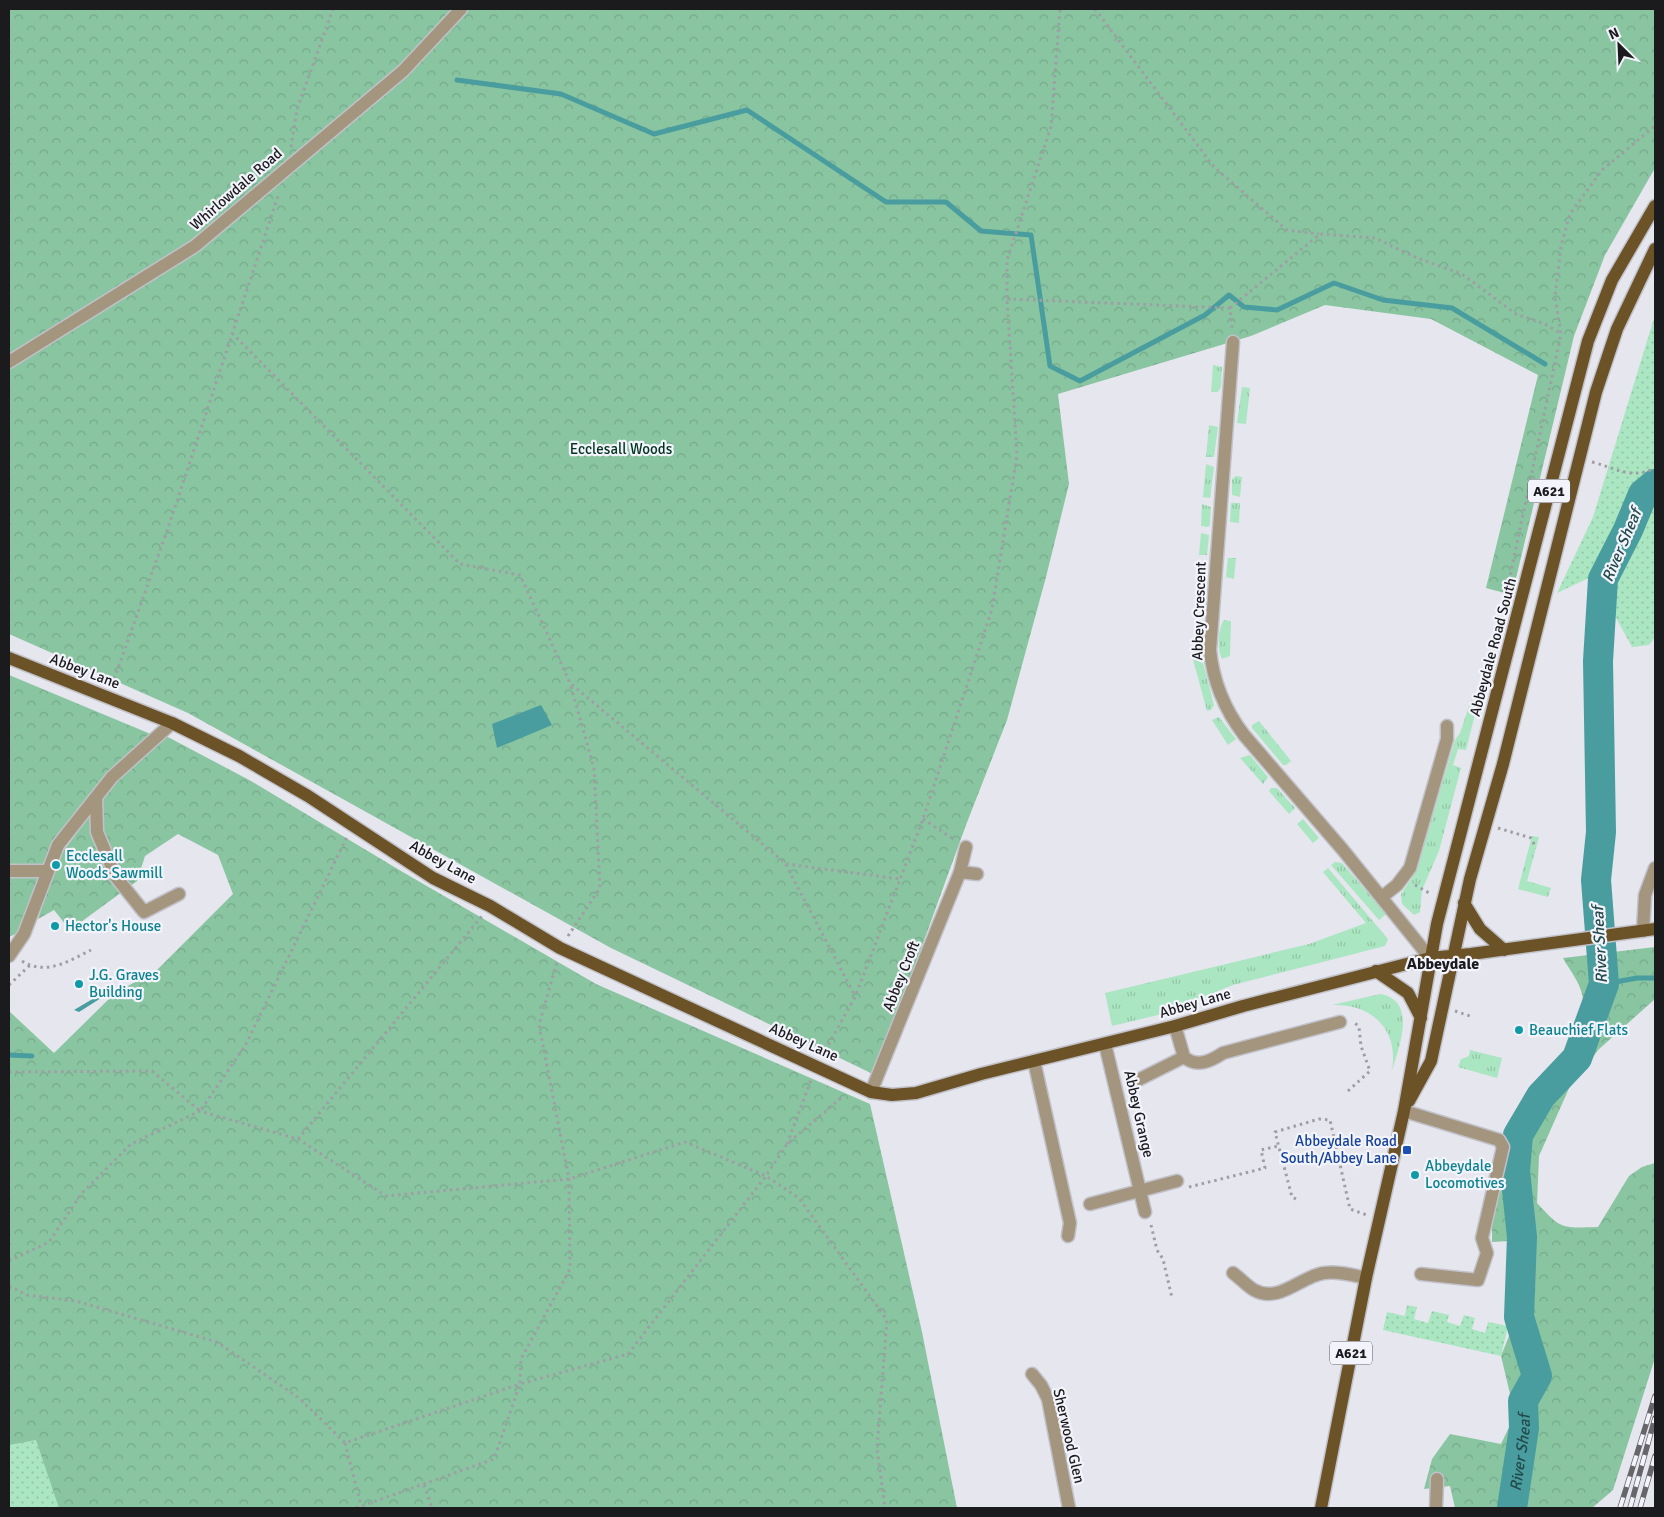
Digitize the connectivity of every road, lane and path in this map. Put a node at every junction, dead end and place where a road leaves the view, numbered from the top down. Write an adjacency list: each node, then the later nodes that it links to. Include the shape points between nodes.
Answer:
1 (333, 9): 6 (path, via 297,110)
2 (461, 9): 6 (street, Whirlowdale Road, via 403,71)
3 (1060, 9): 11 (path, via 1051,127 1007,260)
4 (1095, 9): 9 (path, via 1214,167 1287,230)
5 (1655, 126): 14 (path, via 1602,170 1570,214 1561,246 1555,297)
6 (288, 165): 16 (street, Whirlowdale Road, via 195,246)
7 (279, 193): 13 (path)
8 (1655, 206): 48 (main road, Abbeydale Road South / A621, via 1612,280 1588,341)
9 (1320, 234): 12 (path); 14 (path, via 1375,238 1462,274 1516,314 1545,324)
10 (1655, 249): 17 (main road, Abbeydale Road South / A621, via 1617,330)
11 (1007, 300): 12 (path); 26 (path, via 1017,455 1002,552 992,609)
12 (1230, 308): 15 (path)
13 (232, 333): 21 (path, via 460,564 520,574); 22 (path)
14 (1561, 334): 19 (path)
15 (1232, 342): 39 (street, Abbey Crescent, via 1210,650 1214,672 1224,704 1238,727)
16 (9, 362)
17 (1578, 459): 18 (path, via 1642,475); 27 (main road, Abbeydale Road South / A621)
18 (1655, 468)
19 (1508, 583)
20 (9, 658): 22 (main road, Abbey Lane)
21 (570, 683): 31 (path); 43 (path, via 594,768 600,888)
22 (108, 696): 23 (main road, Abbey Lane)
23 (172, 723): 25 (street, via 112,777); 28 (main road, Abbey Lane, via 239,756)
24 (1447, 726): 39 (street, Abbeydale Road South, via 1447,739 1410,868)
25 (96, 798): 34 (street, via 58,846); 38 (street, via 97,832 116,877 144,912)
26 (923, 819): 29 (path); 37 (path)
27 (1485, 824): 30 (path, via 1531,838); 40 (main road, Abbeydale Road South / A621)
28 (353, 826): 41 (main road, Abbey Lane, via 433,878); 65 (path, via 246,1046)
29 (966, 847): 35 (street, Abbey Croft)
30 (1536, 848)
31 (785, 864): 37 (path); 52 (path)
32 (1655, 868): 42 (street, via 1645,895)
33 (9, 871): 34 (street)
34 (48, 871): 46 (street, via 24,934)
35 (960, 872): 36 (street); 64 (street, Abbey Croft)
36 (977, 874)
37 (900, 879): 52 (path)
38 (179, 894)
39 (1382, 897): 48 (street, Abbey Crescent)
40 (1464, 903): 45 (main road, via 1480,929); 47 (main road, Abbeydale Road South / A621)
41 (490, 906): 43 (main road, Abbey Lane); 67 (path)
42 (1649, 930): 45 (main road, Abbey Lane)
43 (560, 948): 59 (main road, Abbey Lane); 71 (path, via 539,1025)
44 (91, 950): 49 (path, via 56,967)
45 (1504, 950): 47 (main road, Abbey Lane)
46 (10, 955): 49 (path)
47 (1453, 956): 48 (main road, Abbey Lane); 66 (main road, Abbeydale Road South / A621, via 1431,1061)
48 (1430, 958): 50 (main road, Abbey Lane); 53 (main road, Abbeydale Road South / A621)
49 (30, 965): 51 (path)
50 (1376, 971): 53 (main road, via 1411,996); 55 (main road, Abbey Lane)
51 (9, 985)
52 (856, 997): 59 (path)
53 (1421, 1021): 66 (main road, Abbeydale Road South / A621)
54 (1340, 1022): 57 (street, via 1223,1053 1206,1062 1193,1062); 63 (path, via 1358,1025 1361,1046 1370,1067 1367,1075)
55 (1175, 1026): 56 (main road, Abbey Lane); 57 (street)
56 (1105, 1044): 58 (main road, Abbey Lane); 73 (street, Abbey Grange)
57 (1184, 1057): 62 (street)
58 (1034, 1061): 64 (main road, Abbey Lane, via 916,1093 892,1095); 78 (street, via 1070,1223)
59 (817, 1066): 61 (main road, Abbey Lane); 68 (path)
60 (9, 1072): 65 (path, via 152,1071)
61 (847, 1080): 64 (main road, Abbey Lane); 68 (path, via 839,1100)
62 (1140, 1080)
63 (1348, 1091)
64 (871, 1092)
65 (200, 1111): 67 (path); 79 (path, via 131,1144 82,1193 49,1242)
66 (1404, 1111): 77 (main road, Abbeydale Road South / A621); 81 (street, via 1499,1140 1503,1147 1482,1238 1487,1253 1478,1280)
67 (298, 1139): 71 (path, via 386,1196)
68 (787, 1144): 70 (path)
69 (1278, 1146): 72 (path, via 1261,1150 1265,1168 1180,1190); 74 (path, via 1292,1196); 77 (path, via 1275,1132 1330,1120 1350,1209)
70 (766, 1176): 71 (path, via 685,1142); 86 (path, via 628,1354); 93 (path, via 799,1198 888,1320 877,1448)
71 (569, 1179): 86 (path, via 570,1269 521,1359)
72 (1177, 1181): 73 (street)
73 (1140, 1192): 75 (street); 76 (street, Abbey Grange)
74 (1296, 1199)
75 (1090, 1204)
76 (1145, 1212): 84 (path, via 1150,1219 1157,1250 1164,1258)
77 (1380, 1218): 82 (main road, Abbeydale Road South / A621)
78 (1068, 1236)
79 (9, 1262)
80 (1233, 1273): 82 (street, via 1255,1291 1272,1294 1288,1289 1306,1277 1323,1273)
81 (1421, 1274)
82 (1366, 1278): 95 (main road, Abbeydale Road South / A621)
83 (9, 1286): 87 (path, via 27,1295 76,1301 217,1342 299,1398)
84 (1172, 1298)
85 (1032, 1374): 94 (street, Sherwood Glen, via 1048,1399)
86 (520, 1384): 87 (path); 89 (path, via 494,1458)
87 (345, 1443): 90 (path)
88 (1437, 1479): 96 (street)
89 (424, 1485): 90 (path); 92 (path)
90 (361, 1505): 91 (path)
91 (356, 1508)
92 (432, 1508)
93 (885, 1508)
94 (1069, 1508)
95 (1321, 1508)
96 (1436, 1508)

